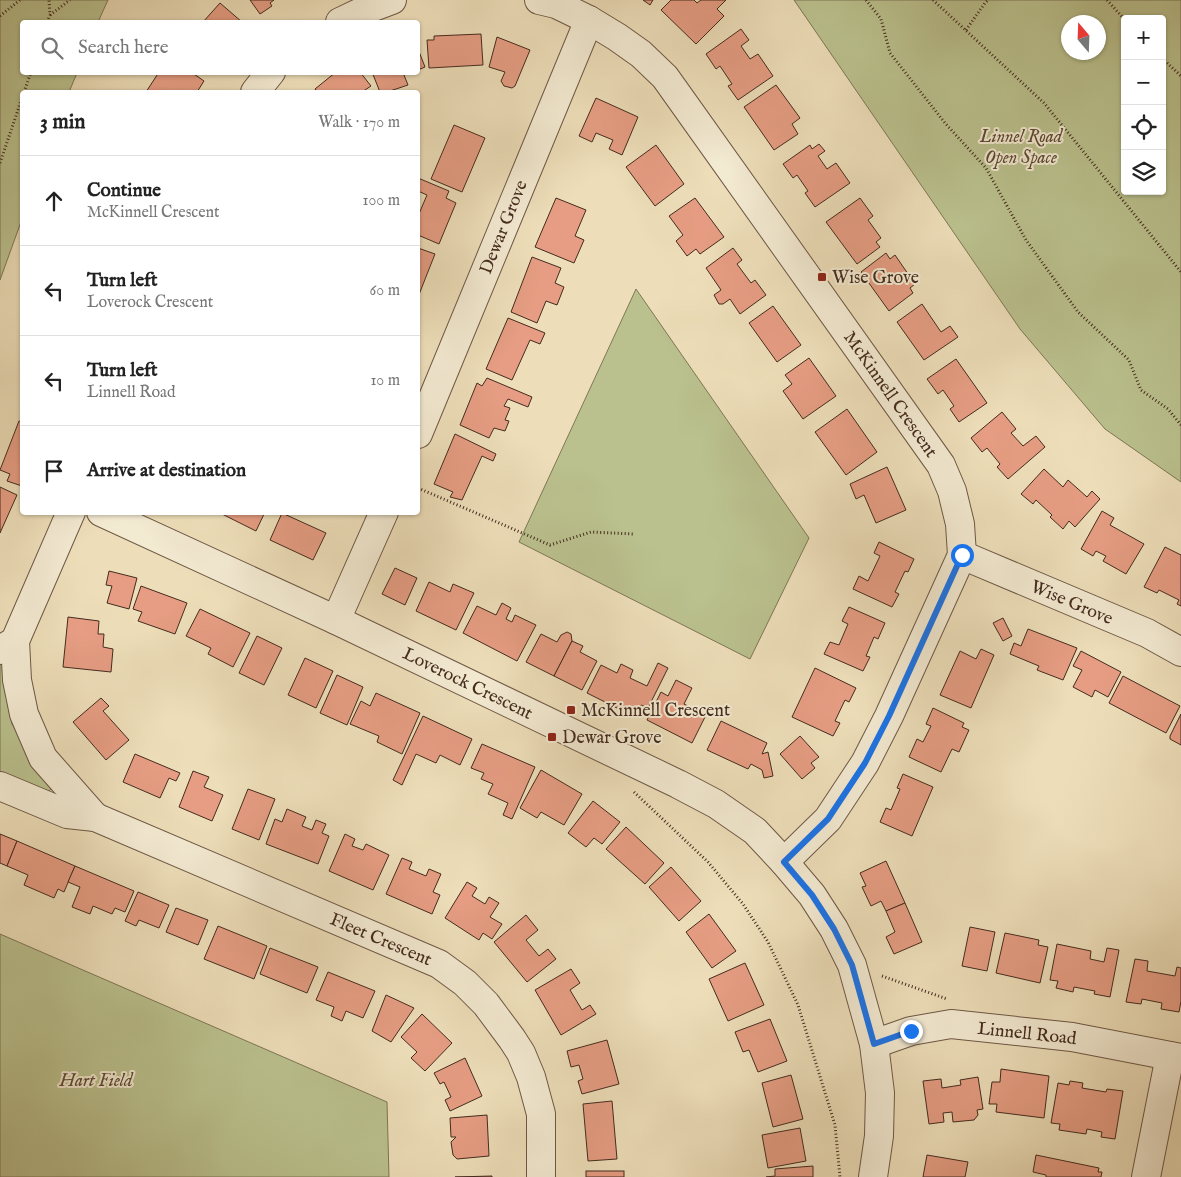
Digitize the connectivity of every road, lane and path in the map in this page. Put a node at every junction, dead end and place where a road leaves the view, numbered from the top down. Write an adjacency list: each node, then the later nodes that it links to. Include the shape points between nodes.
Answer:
1 (20, 0): 11 (path)
2 (49, 0): 10 (path)
3 (70, 0): 10 (path)
4 (392, 0): 14 (street)
5 (539, 0): 15 (street, McKinnell Crescent, via 556,4)
6 (866, 0): 26 (path, via 881,19 890,53 945,123 986,168 1026,240 1078,312 1129,360 1141,390 1168,410)
7 (933, 0): 16 (path)
8 (988, 0): 16 (path)
9 (1107, 0): 12 (path)
10 (50, 15): 13 (path)
11 (0, 16)
12 (1121, 16)
13 (48, 20)
14 (344, 20)
15 (589, 20): 27 (street, Dewar Grove); 33 (street, McKinnell Crescent, via 641,54 665,77 941,464 952,490 960,524)
16 (966, 30): 25 (path, via 1044,103)
17 (1164, 60): 20 (path)
18 (30, 75): 21 (path)
19 (269, 75): 22 (street)
20 (1181, 76)
21 (25, 90)
22 (257, 90)
23 (20, 104): 24 (path)
24 (0, 163)
25 (1181, 272)
26 (1181, 425)
27 (420, 429)
28 (420, 489): 32 (path, via 550,545 591,532)
29 (70, 515): 35 (street)
30 (108, 515): 34 (street, Loverock Crescent)
31 (383, 515): 34 (street)
32 (634, 534)
33 (962, 555): 36 (street, Wise Grove, via 1147,633); 40 (street, McKinnell Crescent, via 865,763 828,819)
34 (336, 620): 40 (street, Loverock Crescent, via 716,804 755,831)
35 (8, 646): 39 (street, Fleet Crescent, via 24,714 43,758)
36 (1181, 652)
37 (0, 786): 39 (street, Fleet Crescent, via 67,814)
38 (633, 791): 44 (path, via 708,862 743,904 768,942 798,1004 835,1125)
39 (94, 817): 43 (street, Fleet Crescent, via 439,964 465,983 486,1004 521,1053 541,1114)
40 (784, 862): 41 (street, Loverock Crescent, via 812,895 852,965)
41 (874, 1044): 42 (street, Linnell Road, via 911,1031 951,1024 1072,1037); 45 (street, Loverock Crescent, via 880,1093 879,1136)
42 (1176, 1057): 46 (street)
43 (542, 1177)
44 (840, 1177)
45 (873, 1177)
46 (1146, 1177)

